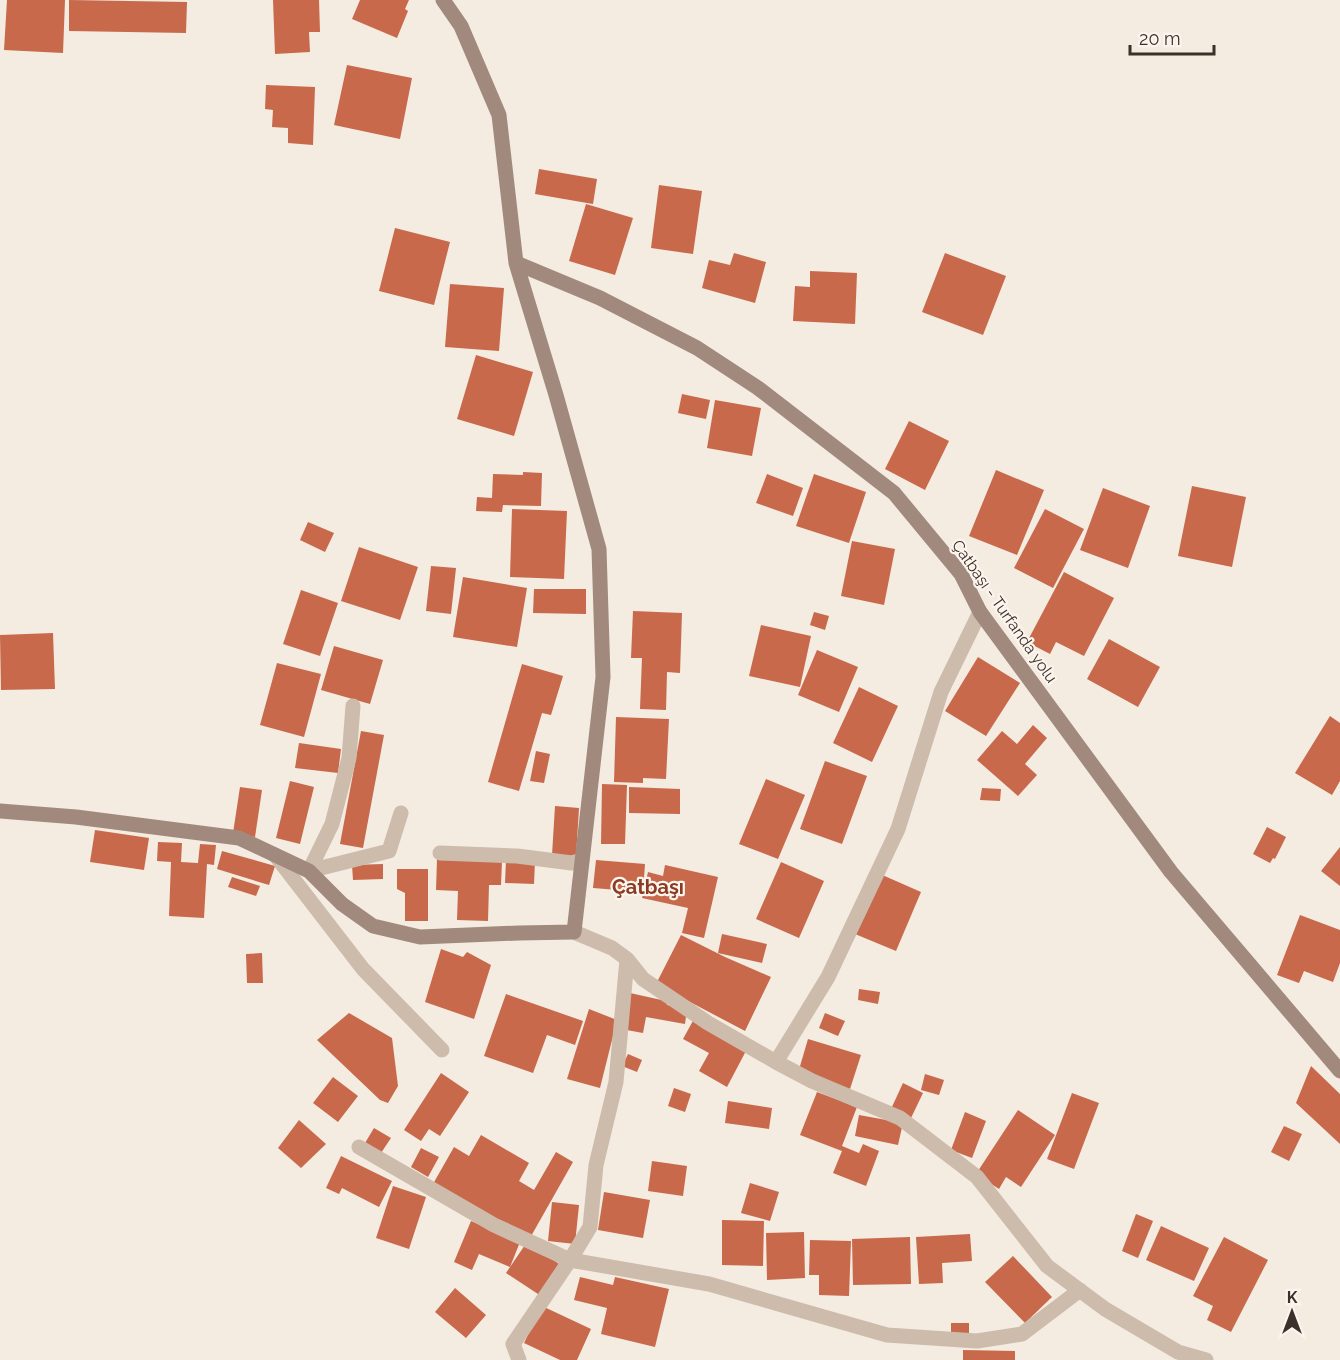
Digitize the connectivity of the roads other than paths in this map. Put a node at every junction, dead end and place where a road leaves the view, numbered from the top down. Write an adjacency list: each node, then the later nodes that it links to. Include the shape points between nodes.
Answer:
1 (443, 0): 2 (street, via 461,26 499,115)
2 (516, 263): 3 (street, Çatbaşı - Turfanda yolu, via 610,303 697,348 758,388 894,493 961,574); 9 (street, via 599,549 603,677)
3 (980, 612): 14 (street, via 941,692 898,829 828,977); 15 (street, Çatbaşı - Turfanda yolu, via 1171,872)
4 (353, 706): 10 (street, via 349,758 335,813)
5 (0, 811): 8 (street, via 239,837)
6 (401, 813): 10 (street, via 389,851)
7 (440, 853): 9 (street, via 572,863)
8 (275, 855): 10 (street); 13 (street, via 363,969)
9 (582, 860): 11 (street)
10 (309, 871): 11 (street, via 342,904 373,926 420,937)
11 (574, 932): 12 (street)
12 (627, 959): 14 (street, via 643,979); 17 (street, via 616,1082 596,1165 590,1227)
13 (442, 1050)
14 (776, 1062): 18 (street, via 900,1118 977,1178 1047,1266)
15 (1340, 1071)
16 (359, 1147): 17 (street, via 494,1225)
17 (570, 1260): 18 (street, via 709,1284 887,1335 977,1341 1022,1334); 19 (street, via 513,1344)
18 (1080, 1290): 20 (street, via 1179,1352)
19 (519, 1360)
20 (1206, 1360)

